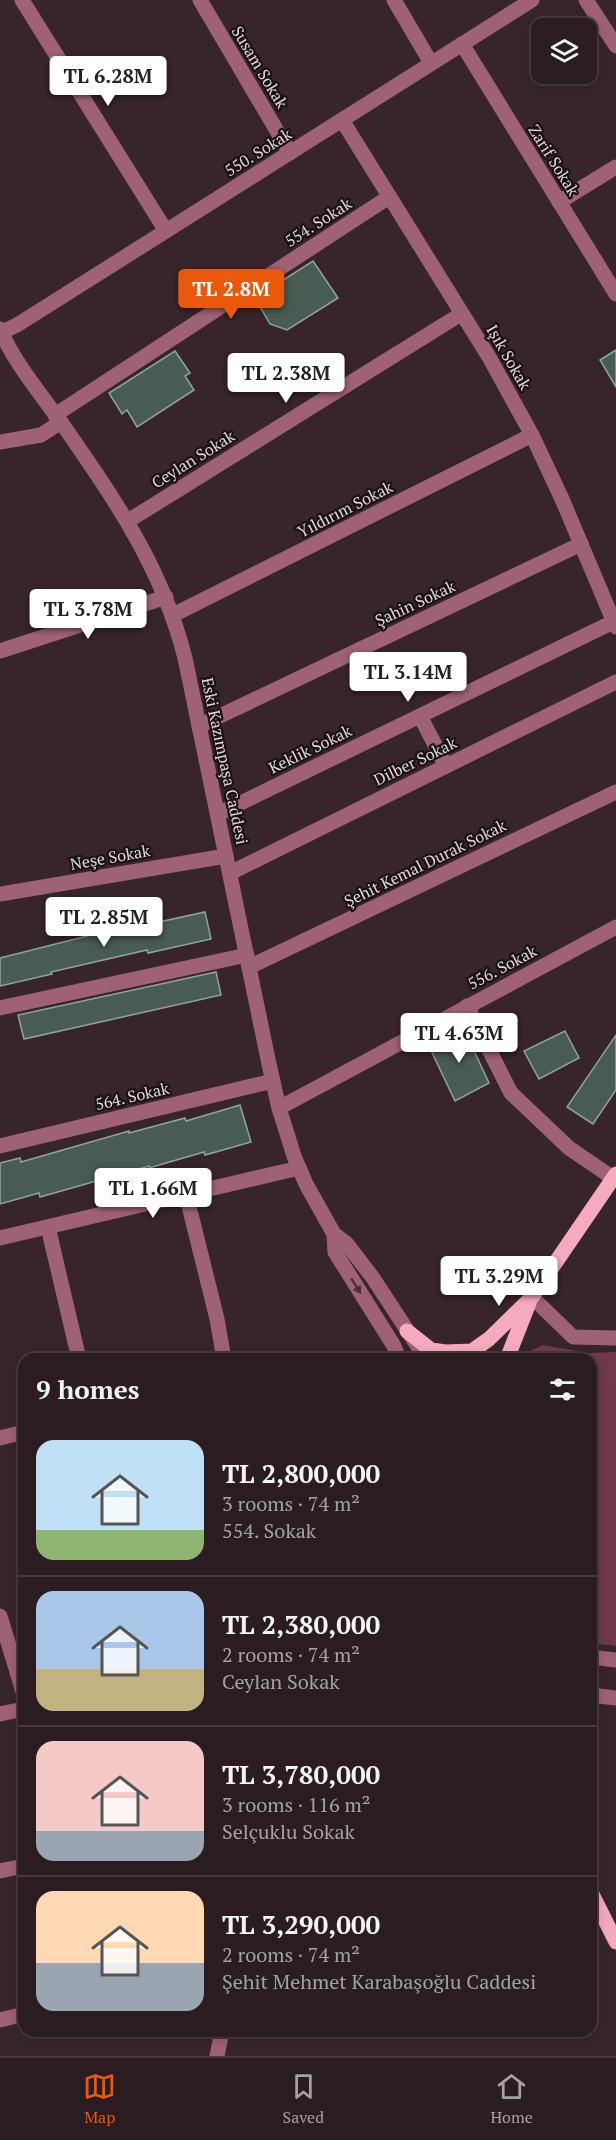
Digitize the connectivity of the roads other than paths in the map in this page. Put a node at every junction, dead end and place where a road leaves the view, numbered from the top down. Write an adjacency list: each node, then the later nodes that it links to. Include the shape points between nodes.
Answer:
1 (22, 0): 14 (street)
2 (200, 0): 10 (street, Susam Sokak)
3 (394, 0): 8 (street)
4 (532, 0): 6 (street, 550. Sokak)
5 (586, 0): 7 (street)
6 (462, 44): 8 (street, 550. Sokak); 13 (street, Zarif Sokak)
7 (616, 46)
8 (431, 63): 9 (street, 550. Sokak)
9 (342, 120): 10 (street, 550. Sokak); 12 (street, Işık Sokak)
10 (290, 153): 14 (street, 550. Sokak)
11 (616, 166): 13 (street)
12 (389, 197): 16 (street, Işık Sokak); 18 (street, 554. Sokak)
13 (559, 202): 15 (street, Zarif Sokak)
14 (166, 231): 17 (street, 550. Sokak)
15 (616, 294)
16 (461, 314): 19 (street, Işık Sokak); 21 (street, Ceylan Sokak)
17 (1, 332): 18 (street, Eski Kazımpaşa Caddesi)
18 (58, 418): 20 (street, 554. Sokak, via 41,435); 21 (street, Eski Kazımpaşa Caddesi)
19 (532, 435): 22 (street, Işık Sokak); 24 (street, Yıldırım Sokak)
20 (0, 442)
21 (128, 521): 23 (street, Eski Kazımpaşa Caddesi)
22 (581, 544): 25 (street, Işık Sokak); 29 (street, Şahin Sokak)
23 (166, 597): 24 (street, Eski Kazımpaşa Caddesi); 26 (street)
24 (173, 615): 29 (street, Eski Kazımpaşa Caddesi)
25 (615, 625): 28 (street, Keklik Sokak)
26 (0, 651)
27 (616, 682): 30 (street, Dilber Sokak)
28 (420, 716): 30 (street); 32 (street, Keklik Sokak)
29 (199, 726): 32 (street, Eski Kazımpaşa Caddesi)
30 (446, 766): 34 (street, Dilber Sokak)
31 (616, 792): 37 (street, Şehit Kemal Durak Sokak)
32 (218, 814): 33 (street, Eski Kazımpaşa Caddesi)
33 (226, 856): 34 (street, Eski Kazımpaşa Caddesi); 35 (street, Neşe Sokak)
34 (230, 873): 37 (street, Eski Kazımpaşa Caddesi)
35 (0, 894)
36 (616, 927): 38 (street, 556. Sokak)
37 (248, 961): 39 (street, Şehit Kemal Durak Sokak); 40 (street, Eski Kazımpaşa Caddesi)
38 (467, 1006): 41 (street, 556. Sokak); 44 (street, via 511,1093 569,1148)
39 (0, 1008)
40 (273, 1081): 41 (street, Eski Kazımpaşa Caddesi); 42 (street, 564. Sokak)
41 (279, 1108): 43 (street, Eski Kazımpaşa Caddesi)
42 (0, 1146)
43 (299, 1168): 45 (street); 47 (street, Eski Kazımpaşa Caddesi)
44 (615, 1176): 49 (main road)
45 (186, 1194): 46 (street); 54 (street)
46 (48, 1227): 48 (street); 53 (street)
47 (334, 1234): 50 (street, Eski Kazımpaşa Caddesi, via 374,1278); 55 (street, Eski Kazımpaşa Caddesi, one-way to 55, via 335,1252)
48 (0, 1238)
49 (532, 1297): 51 (street, via 573,1337); 52 (main road); 58 (main road)
50 (407, 1331): 52 (main road, via 431,1350 439,1351 472,1351); 56 (street, Eski Kazımpaşa Caddesi)
51 (616, 1338)
52 (489, 1339): 57 (main road)
53 (78, 1353)
54 (223, 1353)
55 (397, 1353)
56 (422, 1353)
57 (481, 1353)
58 (509, 1353)
59 (18, 1434): 60 (street)
60 (0, 1438)
61 (0, 1616): 64 (street)
62 (597, 1658): 63 (street)
63 (616, 1660)
64 (18, 1675)
65 (597, 1696): 66 (street)
66 (616, 1698)
67 (18, 1710): 68 (street)
68 (0, 1714)
69 (18, 1867): 70 (street)
70 (0, 1871)
71 (597, 1904): 72 (main road)
72 (616, 1942)
73 (18, 2016): 74 (street)
74 (0, 2020)
75 (221, 2037): 76 (street)
76 (217, 2056)

